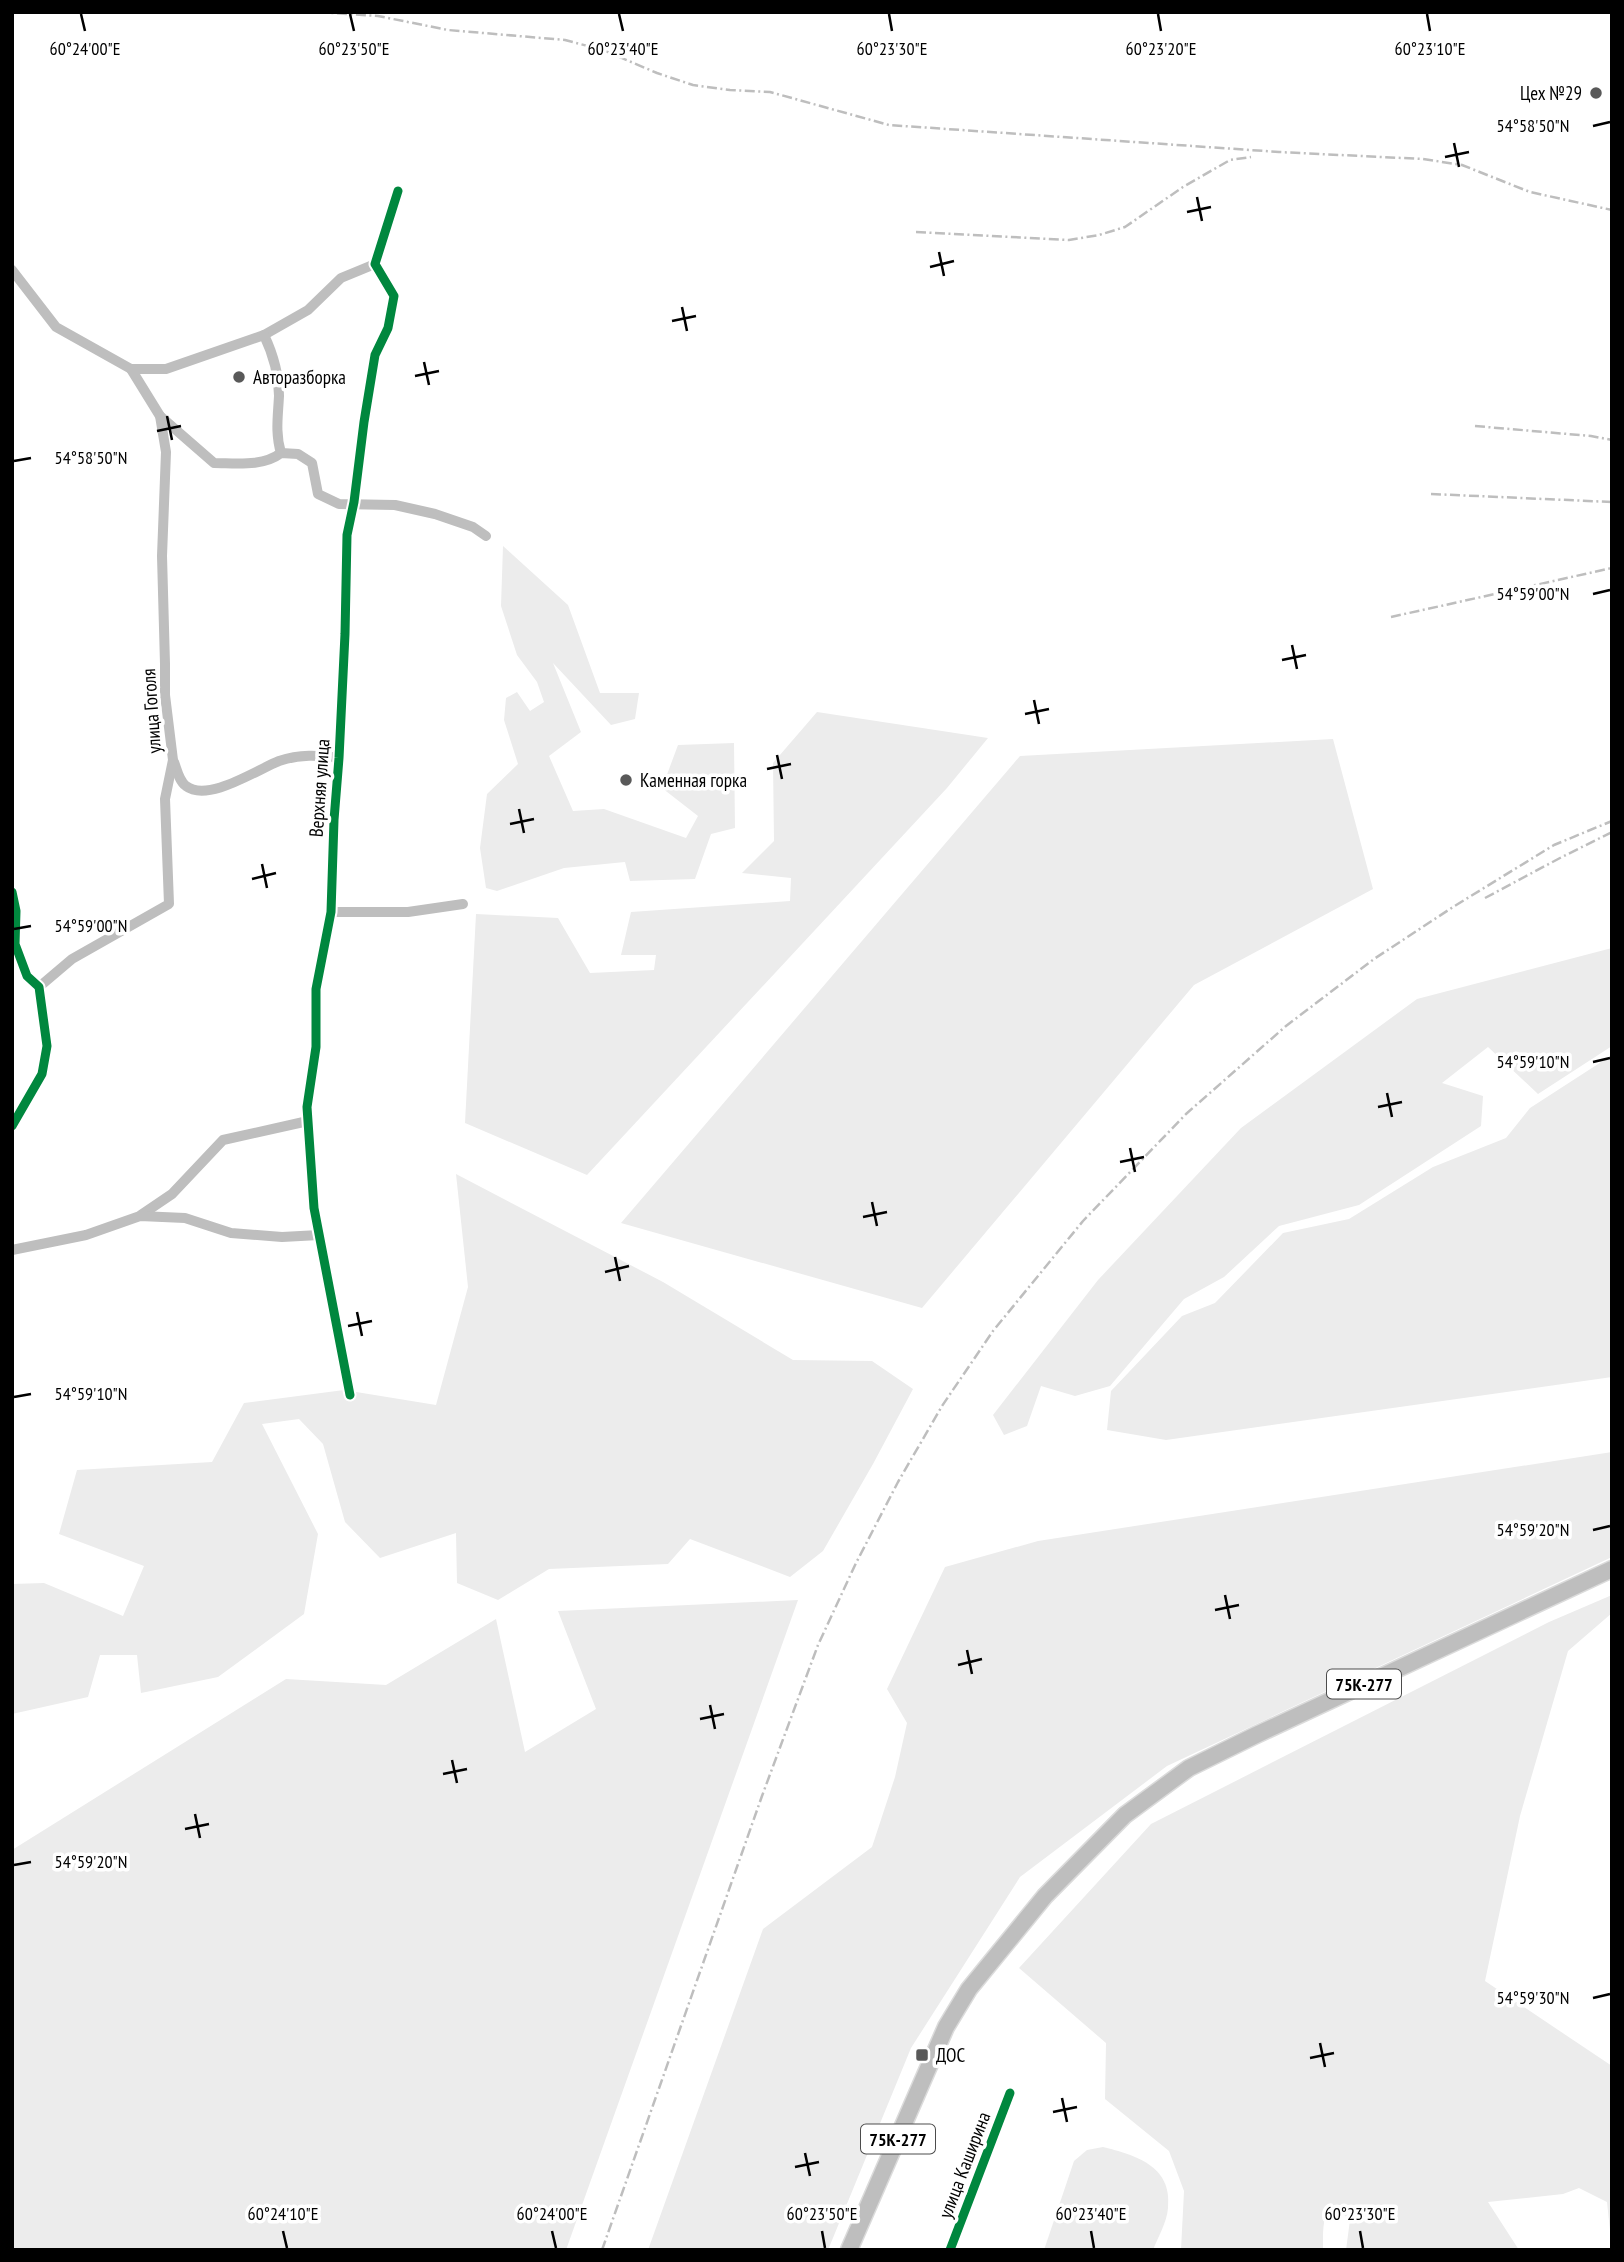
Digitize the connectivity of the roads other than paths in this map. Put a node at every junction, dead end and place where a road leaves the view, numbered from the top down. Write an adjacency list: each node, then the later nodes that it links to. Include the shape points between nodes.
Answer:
1 (398, 191): 2 (street)
2 (375, 264): 4 (street, via 341,278 308,310); 8 (street, Верхняя улица, via 394,296 388,328 375,355)
3 (12, 270): 5 (street, via 56,327)
4 (264, 335): 5 (street, via 166,369); 7 (street, via 279,394)
5 (131, 369): 6 (street, улица Гоголя)
6 (160, 416): 7 (street, via 214,463 258,462); 11 (street, улица Гоголя, via 166,452 162,556)
7 (281, 453): 8 (street, via 298,454 312,463 318,494 339,503)
8 (354, 502): 9 (street, via 436,514); 10 (street, Верхняя улица, via 347,535)
9 (486, 536)
10 (339, 758): 11 (street, via 309,754 201,790 188,788); 14 (street, Верхняя улица)
11 (173, 760): 15 (street, улица Гоголя, via 165,799 169,904 72,959)
12 (12, 892): 15 (street, via 15,944 27,976)
13 (463, 904): 14 (street, via 408,912)
14 (331, 912): 16 (street, Верхняя улица, via 316,989 316,1047)
15 (39, 987): 17 (street, via 47,1046 42,1074)
16 (308, 1121): 18 (street, via 223,1140 172,1194); 19 (street, Верхняя улица)
17 (12, 1126)
18 (140, 1216): 19 (street, via 185,1218 231,1233); 20 (street, via 86,1235)
19 (319, 1235): 21 (street, Верхняя улица)
20 (12, 1250)
21 (350, 1395)
22 (1612, 1569): 24 (main road, 75К-277, via 1189,1768 1125,1815 1045,1896 969,1989 946,2027)
23 (1010, 2093): 25 (street, улица Каширина)
24 (849, 2250)
25 (950, 2250)

